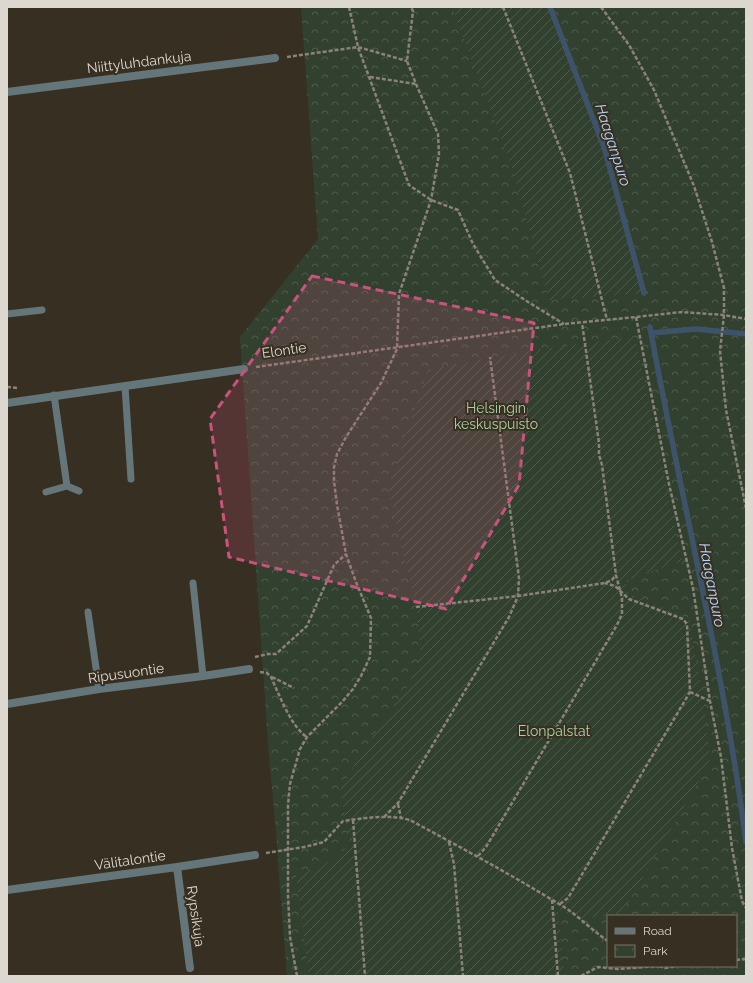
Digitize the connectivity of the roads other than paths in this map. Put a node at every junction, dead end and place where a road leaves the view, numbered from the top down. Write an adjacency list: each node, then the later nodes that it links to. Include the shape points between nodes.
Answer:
1 (275, 58): 2 (street, Niittyluhdankuja)
2 (7, 92)
3 (42, 310): 4 (lane)
4 (7, 314)
5 (244, 369): 6 (street, Elontie)
6 (125, 386): 7 (street, Elontie); 9 (lane)
7 (54, 396): 8 (street, Elontie); 10 (lane)
8 (7, 403)
9 (131, 479)
10 (67, 486): 11 (lane); 12 (lane)
11 (79, 491)
12 (46, 492)
13 (193, 583): 16 (lane)
14 (88, 612): 17 (lane)
15 (249, 669): 16 (street, Ripusuontie)
16 (203, 676): 17 (street, Ripusuontie)
17 (99, 689): 18 (street, Ripusuontie)
18 (7, 704)
19 (255, 855): 20 (street, Välitalontie)
20 (177, 867): 21 (street, Välitalontie); 22 (street, Rypsikuja)
21 (7, 890)
22 (190, 968)

